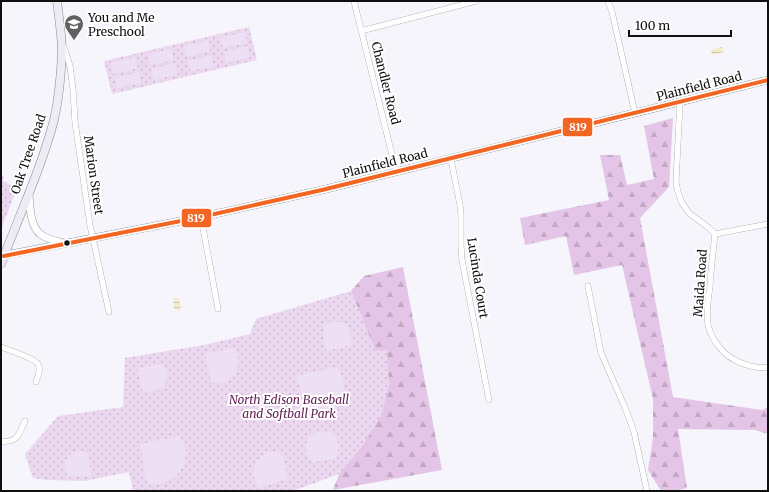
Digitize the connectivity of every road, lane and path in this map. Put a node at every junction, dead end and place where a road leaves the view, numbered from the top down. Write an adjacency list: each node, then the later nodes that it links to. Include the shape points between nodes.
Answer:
1 (57, 1): 6 (main road, Oak Tree Road)
2 (354, 1): 5 (street, Chandler Road)
3 (476, 1): 5 (street)
4 (608, 1): 9 (street)
5 (361, 31): 11 (street, Chandler Road)
6 (62, 41): 12 (main road, Oak Tree Road, via 60,85 54,118); 16 (street, Marion Street, via 70,66 74,122)
7 (768, 80): 8 (street, Plainfield Road)
8 (680, 102): 9 (street, Plainfield Road); 15 (street, via 676,182 678,192 689,213)
9 (635, 114): 10 (street, Plainfield Road)
10 (451, 159): 11 (street, Plainfield Road); 25 (street, Lucinda Court, via 460,205 462,260)
11 (396, 171): 13 (street, Plainfield Road)
12 (29, 193): 17 (street, via 34,226 40,234); 18 (main road, Oak Tree Road)
13 (201, 217): 16 (street, Plainfield Road); 20 (street)
14 (768, 224): 15 (street)
15 (715, 234): 23 (street, Maida Road, via 707,308 708,326 719,347 734,360 752,367)
16 (93, 238): 17 (street, Plainfield Road); 21 (street, Marion Street)
17 (66, 244): 18 (street, Plainfield Road)
18 (2, 259)
19 (588, 286): 28 (street, via 601,352 634,432)
20 (218, 309)
21 (109, 312)
22 (1, 347): 24 (street, via 35,360 39,365)
23 (768, 367)
24 (36, 382)
25 (489, 400)
26 (25, 421): 27 (street, via 16,439)
27 (1, 441)
28 (647, 491)

